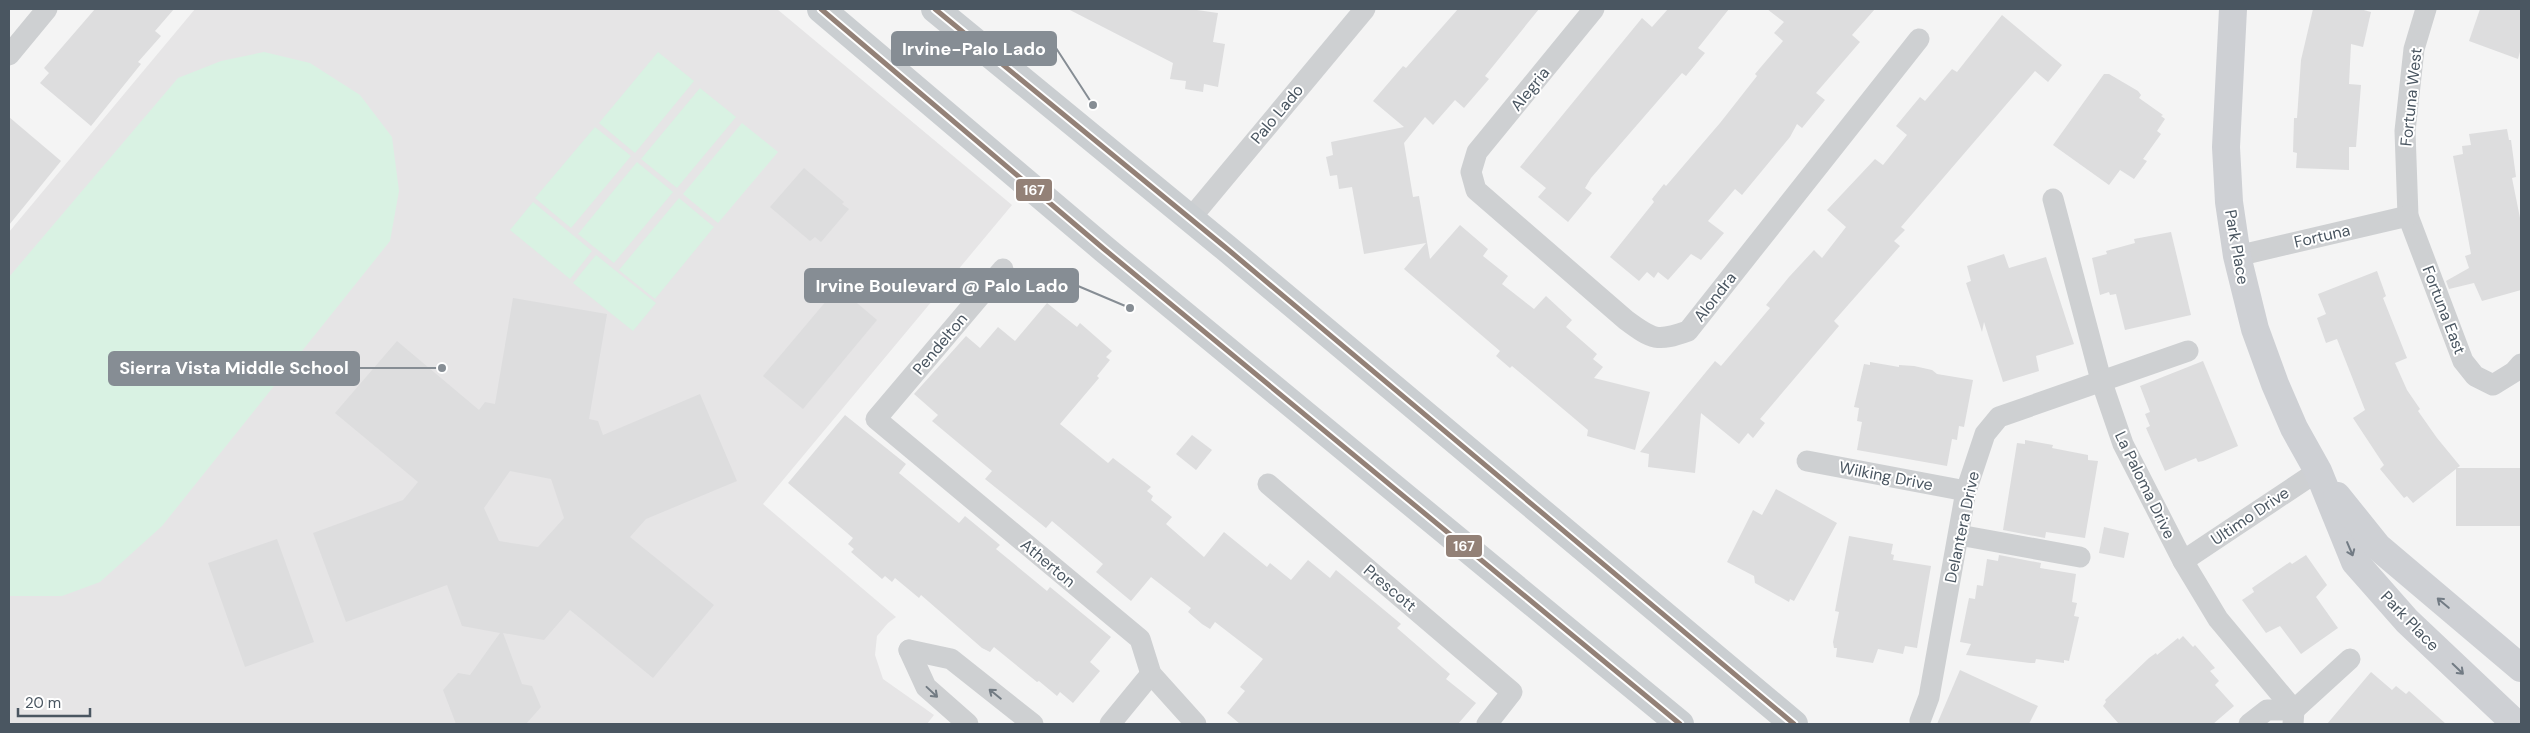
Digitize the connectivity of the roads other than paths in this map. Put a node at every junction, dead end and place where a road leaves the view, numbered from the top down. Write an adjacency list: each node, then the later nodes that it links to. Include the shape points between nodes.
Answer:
1 (47, 9): 9 (street)
2 (821, 9): 37 (main road, via 1104,249)
3 (935, 9): 13 (main road)
4 (1365, 9): 13 (street, Palo Lado)
5 (1594, 9): 10 (street, Alegria, via 1477,152)
6 (2233, 9): 14 (street, Park Place, via 2226,147 2229,202)
7 (2426, 9): 12 (street, Fortuna West, via 2414,49 2405,131)
8 (1919, 39): 10 (street, Alondra, via 1688,331 1665,339 1644,334 1626,320 1476,190)
9 (9, 55)
10 (1471, 172)
11 (2053, 199): 18 (street, La Paloma Drive)
12 (2408, 216): 14 (street, Fortuna); 17 (street, Fortuna East, via 2463,361 2475,376 2493,385)
13 (1190, 219): 38 (main road)
14 (2237, 256): 21 (street, Park Place, via 2255,329 2275,384)
15 (1003, 269): 19 (street, Pendelton)
16 (2188, 351): 18 (street, Delantera Drive)
17 (2521, 364)
18 (2101, 380): 23 (street, Delantera Drive, via 1999,417 1985,434); 26 (street, La Paloma Drive, via 2122,444)
19 (876, 419): 29 (street, Atherton, via 1140,639)
20 (1807, 461): 23 (street, Wilking Drive)
21 (2318, 471): 26 (street, Ultimo Drive); 28 (street, Park Place, one-way to 21, via 2378,547); 40 (street, Park Place, one-way to 40, via 2355,562 2407,621)
22 (1268, 484): 36 (street, Prescott, via 1512,692)
23 (1966, 491): 24 (street, Delantera Drive)
24 (1959, 535): 25 (street); 31 (street, Delantera Drive, via 1930,697)
25 (2080, 557)
26 (2183, 561): 30 (street, La Paloma Drive, via 2218,619)
27 (2350, 659): 30 (street)
28 (2521, 668)
29 (1151, 674): 34 (street); 35 (street, Atherton)
30 (2293, 717): 39 (street, via 2267,710)
31 (1920, 721)
32 (968, 724): 33 (street, one-way to 32, via 952,659 909,650 926,687)
33 (1033, 724)
34 (1110, 724)
35 (1196, 724)
36 (1487, 724)
37 (1680, 724)
38 (1794, 724)
39 (2249, 724)
40 (2516, 724)

